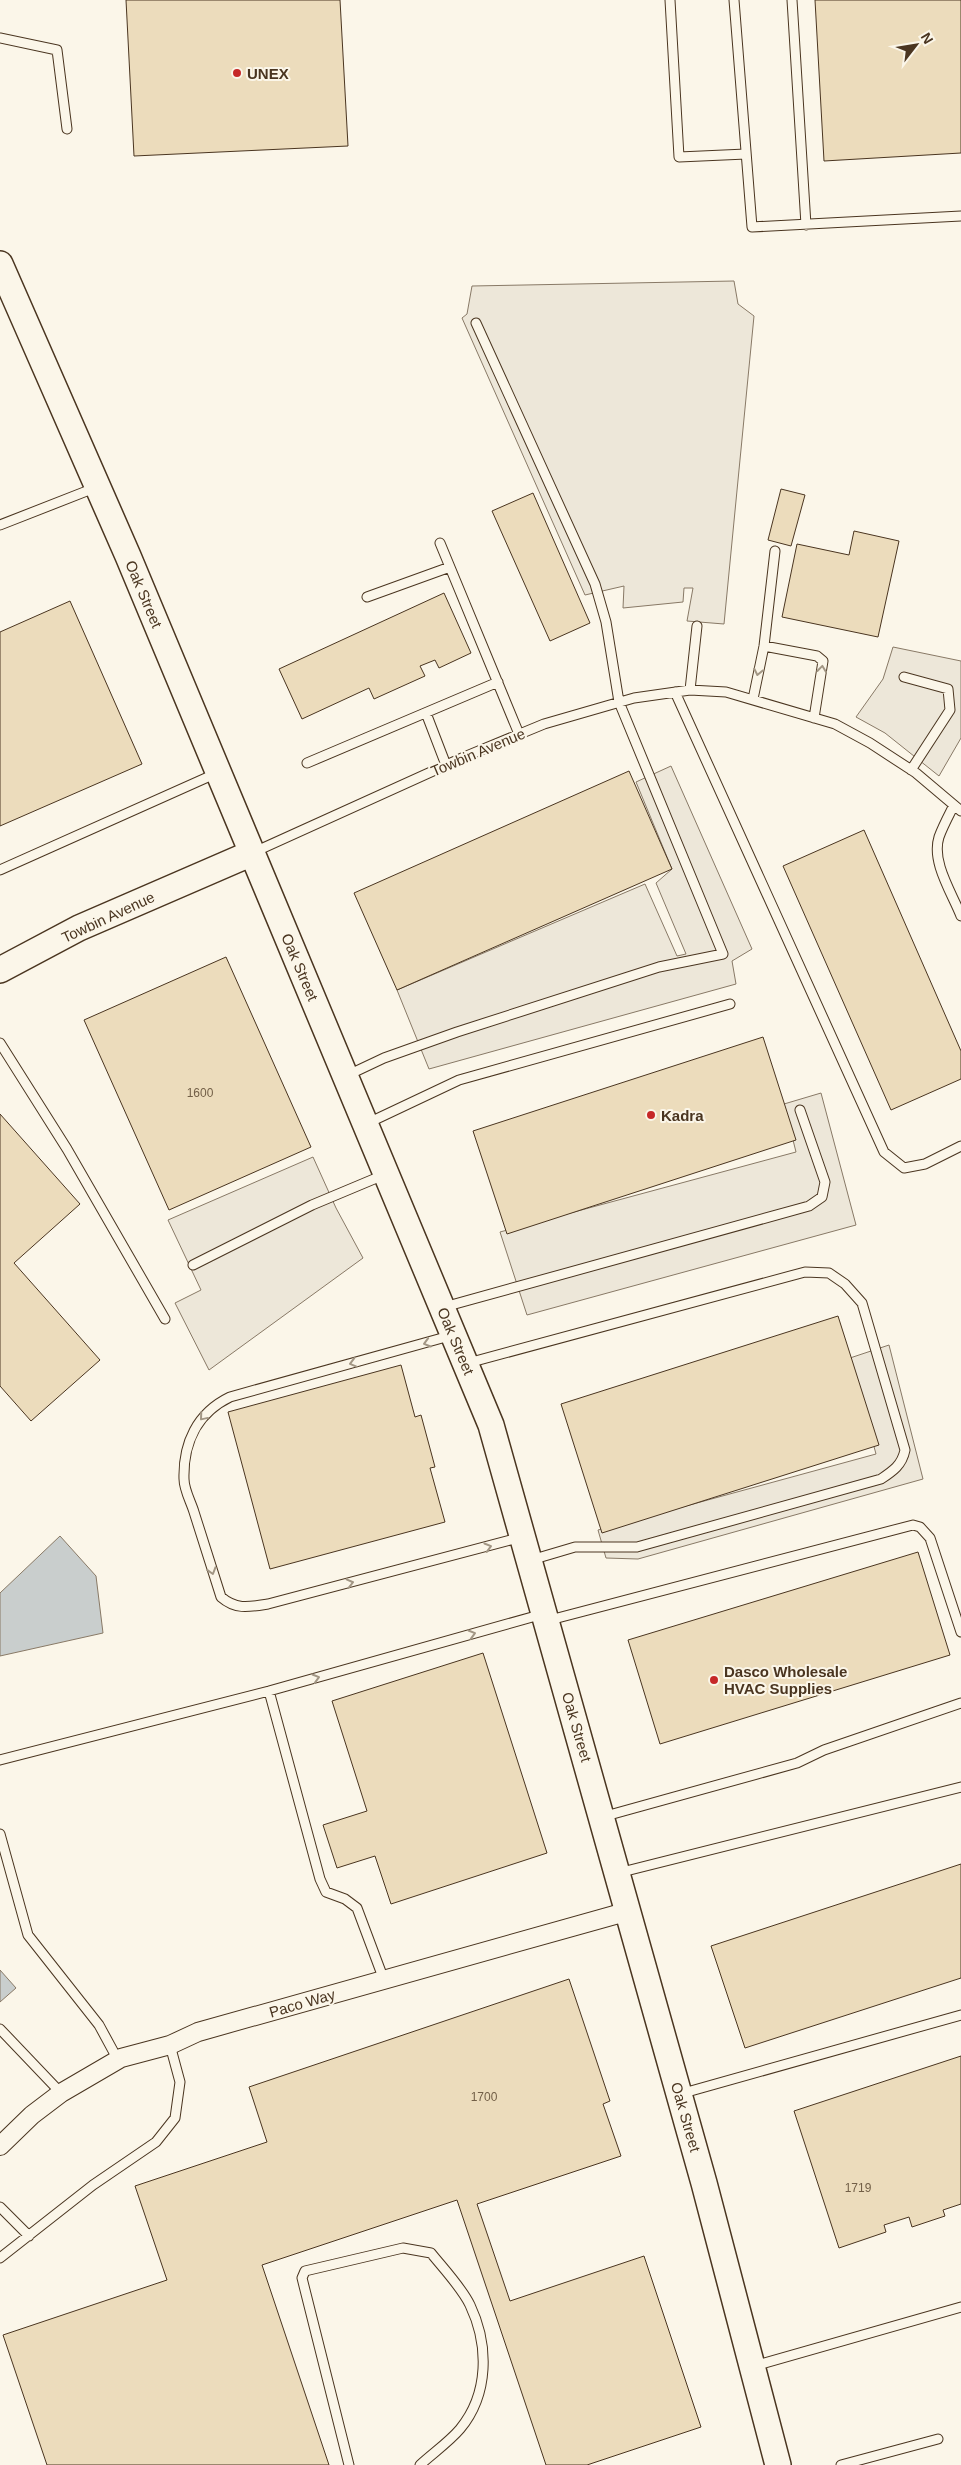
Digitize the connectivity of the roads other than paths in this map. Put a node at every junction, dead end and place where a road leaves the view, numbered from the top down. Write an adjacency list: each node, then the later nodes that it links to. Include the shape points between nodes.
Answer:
1 (670, 0): 6 (lane, via 679,157)
2 (734, 0): 6 (lane)
3 (792, 0): 8 (lane)
4 (0, 38): 5 (lane, via 56,50)
5 (67, 130)
6 (746, 154): 8 (lane, via 752,227)
7 (961, 216): 8 (lane)
8 (806, 225)
9 (0, 264): 11 (street, Oak Street)
10 (476, 323): 24 (lane, via 595,584 606,622)
11 (97, 487): 12 (lane); 31 (street, Oak Street)
12 (0, 526)
13 (440, 543): 15 (lane)
14 (775, 551): 18 (lane)
15 (450, 567): 16 (lane); 20 (lane)
16 (367, 598)
17 (696, 626): 21 (lane)
18 (764, 646): 23 (lane, one-way to 23); 26 (lane, one-way to 18, via 823,661 817,656)
19 (904, 677): 30 (lane, via 948,689 950,710)
20 (498, 682): 25 (lane); 27 (lane)
21 (690, 690): 22 (lane, Towbin Avenue); 23 (lane, Towbin Avenue, via 726,692)
22 (675, 692): 24 (lane, Towbin Avenue); 43 (lane, via 884,1152 904,1168 925,1164)
23 (753, 699): 26 (lane, Towbin Avenue)
24 (619, 702): 27 (lane, Towbin Avenue); 40 (lane, via 723,954 660,967 457,1032)
25 (426, 713): 28 (lane); 29 (lane)
26 (814, 718): 30 (lane, Towbin Avenue, via 835,724)
27 (519, 734): 29 (lane, Towbin Avenue)
28 (307, 763)
29 (446, 765): 34 (lane, Towbin Avenue)
30 (911, 770): 32 (lane, Towbin Avenue)
31 (219, 772): 34 (street, Oak Street); 35 (lane)
32 (954, 805): 33 (lane, Towbin Avenue); 36 (lane, via 938,838 937,851 938,862)
33 (961, 811)
34 (252, 853): 37 (street, Towbin Avenue, via 79,928); 40 (street, Oak Street)
35 (0, 870)
36 (961, 916)
37 (0, 970)
38 (730, 1004): 42 (lane, via 459,1080)
39 (0, 1043): 47 (lane)
40 (345, 1076): 42 (street, Oak Street)
41 (800, 1110): 46 (lane, via 825,1182 822,1197 809,1206)
42 (365, 1124): 44 (street, Oak Street)
43 (961, 1146)
44 (386, 1174): 45 (lane, via 312,1205); 46 (street, Oak Street)
45 (193, 1265)
46 (442, 1308): 48 (street, Oak Street)
47 (165, 1319)
48 (453, 1335): 49 (street, Oak Street); 50 (lane, one-way to 50, via 230,1397 201,1417 192,1434 184,1481 220,1597 230,1605 244,1608 268,1604)
49 (466, 1364): 50 (street, Oak Street, via 491,1425); 51 (lane, via 805,1272 829,1273 862,1302 905,1450 903,1459 889,1474 881,1479 637,1547 574,1547)
50 (523, 1537): 51 (street, Oak Street)
51 (529, 1561): 52 (street, Oak Street)
52 (545, 1617): 53 (lane, via 913,1525 920,1527 930,1538); 54 (lane, one-way to 52); 58 (street, Oak Street)
53 (961, 1632)
54 (269, 1691): 56 (lane); 62 (lane, via 320,1879 326,1892 357,1908)
55 (961, 1702): 58 (lane, via 796,1763)
56 (0, 1760)
57 (961, 1787): 60 (lane)
58 (602, 1817): 60 (street, Oak Street)
59 (0, 1834): 66 (lane, via 28,1935 99,2025)
60 (618, 1873): 61 (street, Oak Street)
61 (629, 1911): 62 (street, Paco Way); 68 (street, Oak Street)
62 (384, 1980): 65 (street, Paco Way, via 198,2032)
63 (961, 2016): 68 (lane)
64 (0, 2029): 67 (lane)
65 (170, 2044): 66 (street, Paco Way); 71 (lane, via 180,2082 175,2118 156,2142)
66 (118, 2060): 67 (street, Paco Way)
67 (61, 2093): 69 (street, Paco Way)
68 (680, 2094): 74 (street, Oak Street)
69 (0, 2146)
70 (0, 2206): 71 (lane)
71 (28, 2236): 72 (lane)
72 (0, 2258)
73 (961, 2307): 74 (lane)
74 (752, 2367): 78 (street, Oak Street)
75 (938, 2439): 79 (lane)
76 (350, 2465): 77 (lane, via 302,2278 305,2271 403,2248 431,2253 470,2305 483,2347 483,2377 476,2404 460,2429)
77 (420, 2465)
78 (778, 2465)
79 (841, 2465)

